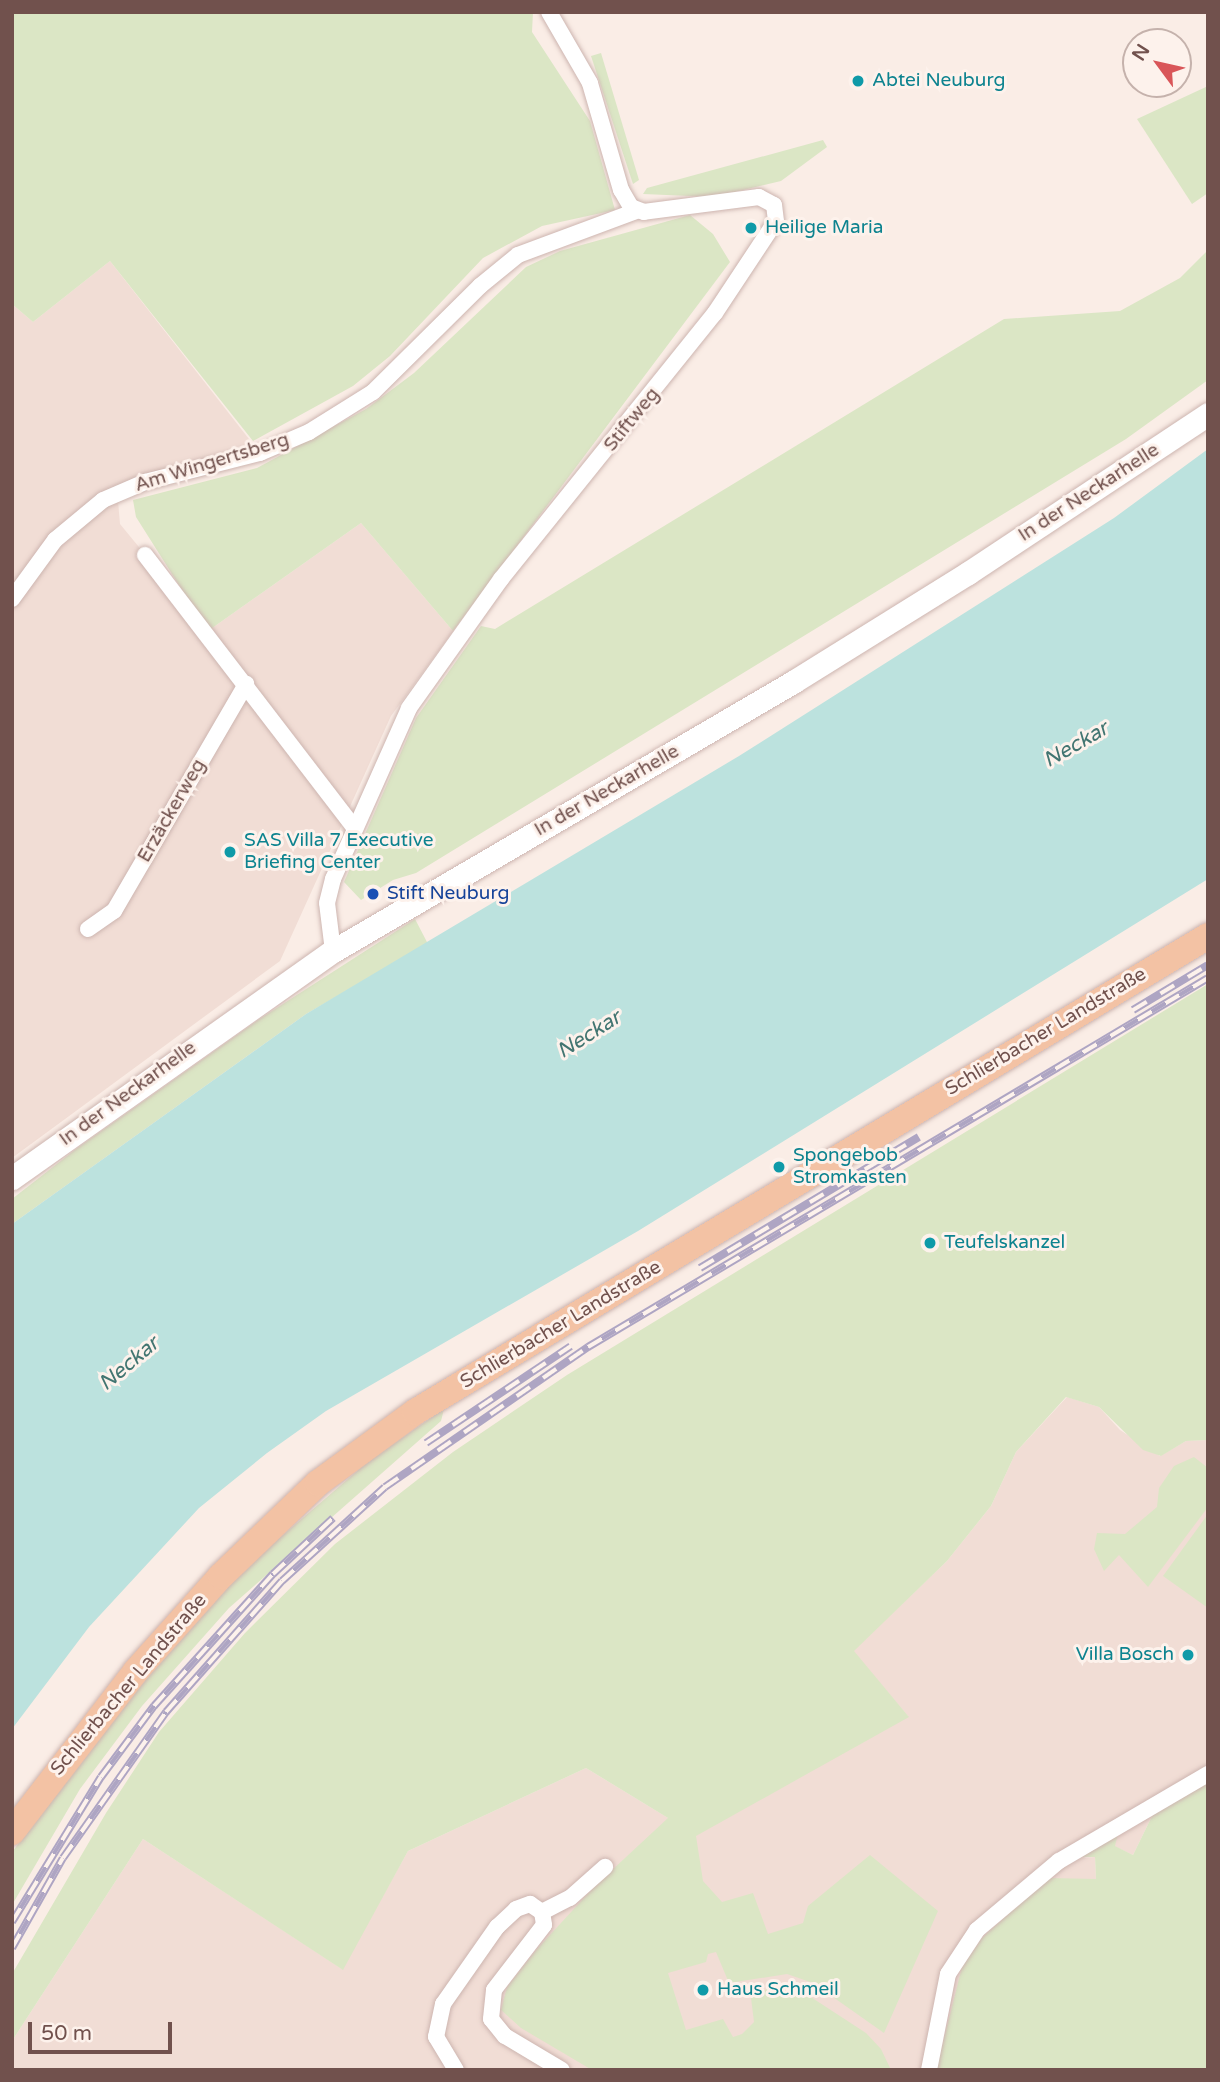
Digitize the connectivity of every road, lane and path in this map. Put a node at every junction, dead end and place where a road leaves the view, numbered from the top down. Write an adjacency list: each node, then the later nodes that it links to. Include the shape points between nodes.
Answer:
1 (549, 12): 2 (street, via 590,83 621,190)
2 (635, 211): 5 (street, Am Wingertsberg, via 518,256 480,286 373,392 309,432 260,453 145,482 103,500 55,540); 7 (street, Stiftweg, via 749,197 771,202 777,216 769,238 715,313 533,539 435,670 409,708)
3 (1208, 414): 10 (main road, In der Neckarhelle, via 793,682)
4 (145, 555): 6 (street)
5 (12, 598)
6 (246, 684): 7 (street); 8 (street, Erzäckerweg, via 114,911)
7 (353, 826): 10 (street, Stiftweg, via 327,903)
8 (88, 929)
9 (1208, 936): 13 (main road, Schlierbacher Landstraße, via 415,1412 318,1483 221,1576 136,1671)
10 (333, 951): 11 (main road, In der Neckarhelle)
11 (12, 1178)
12 (1208, 1774): 18 (street, via 1051,1866 977,1930 948,1974)
13 (12, 1832)
14 (605, 1867): 15 (street, via 570,1898)
15 (542, 1912): 16 (street, via 523,1905 507,1917 443,2004 436,2037); 17 (street, via 541,1930 499,1981 489,2012 497,2030)
16 (456, 2070)
17 (562, 2070)
18 (929, 2070)

